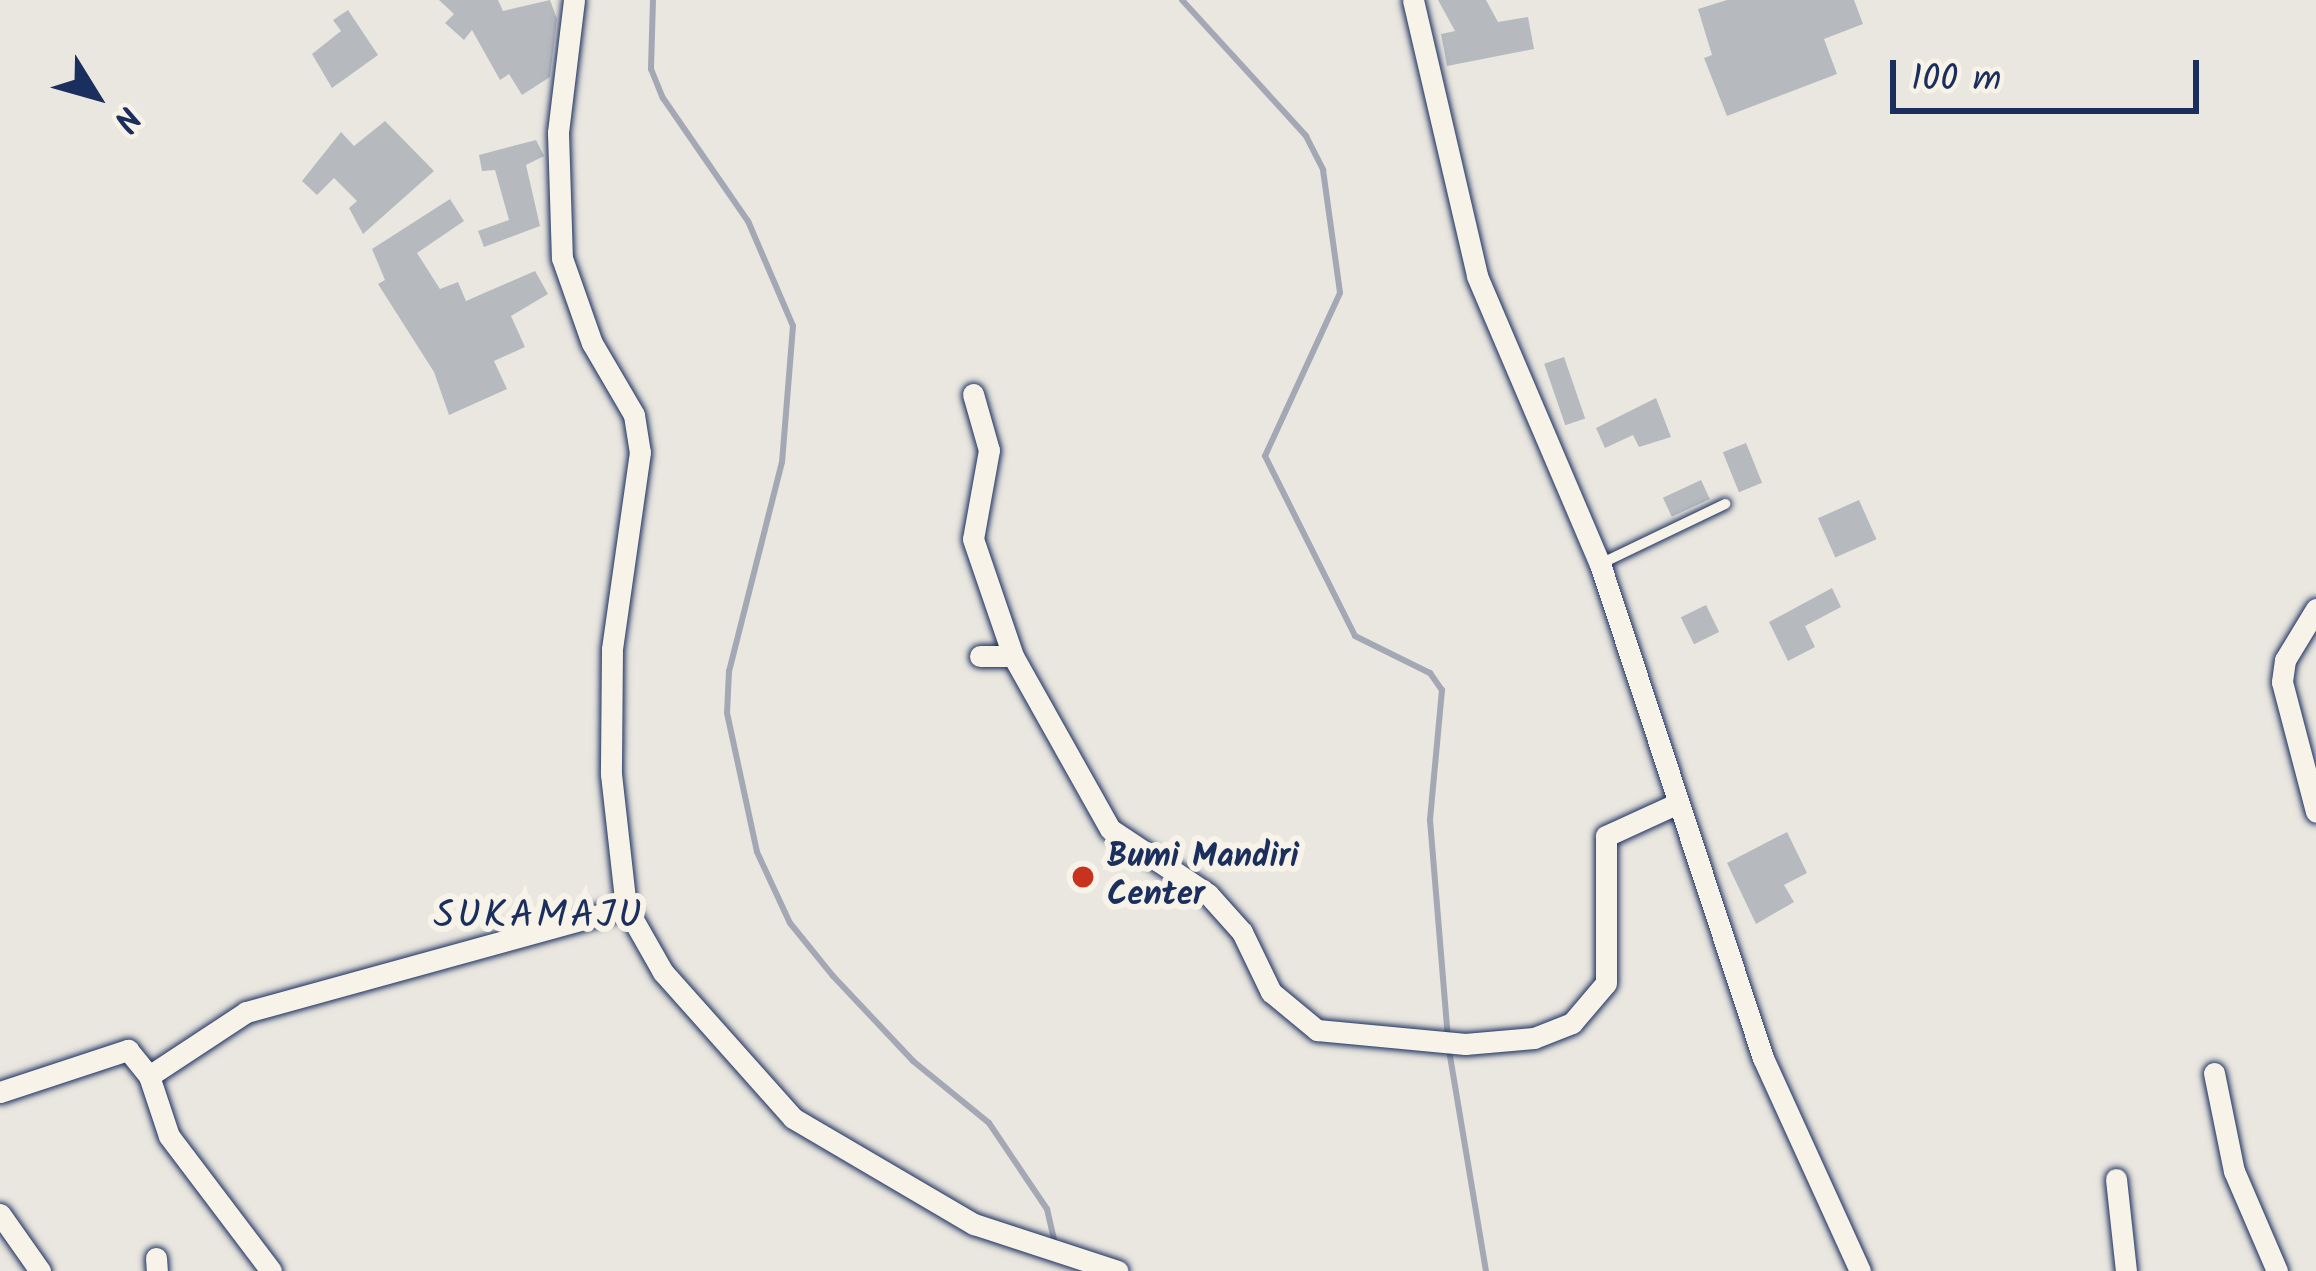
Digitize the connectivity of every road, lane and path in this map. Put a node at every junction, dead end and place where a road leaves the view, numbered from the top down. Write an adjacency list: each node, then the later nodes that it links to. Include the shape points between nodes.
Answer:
1 (574, 0): 11 (street, via 558,133 562,258 592,343 634,415 640,452 612,649 611,774)
2 (1413, 0): 5 (street, via 1477,276)
3 (973, 394): 8 (street, via 989,450 973,539)
4 (1725, 504): 5 (lane)
5 (1600, 564): 9 (street)
6 (2316, 609): 10 (street, via 2285,660 2282,682)
7 (980, 656): 8 (street)
8 (1013, 656): 9 (street, via 1110,829 1208,894 1241,932 1286,1010 1317,1030 1465,1044 1534,1038 1573,1023 1601,998 1610,942 1606,836)
9 (1678, 803): 20 (street, via 1763,1058)
10 (2316, 812)
11 (626, 908): 13 (street, via 246,1012); 19 (street, via 663,972 804,1126 974,1224)
12 (2214, 1072): 22 (street, via 2234,1171)
13 (149, 1076): 14 (street, via 121,1048); 18 (street, via 170,1136)
14 (0, 1092)
15 (2116, 1179): 21 (street)
16 (0, 1214): 17 (street)
17 (40, 1271)
18 (272, 1271)
19 (1118, 1271)
20 (1860, 1271)
21 (2126, 1271)
22 (2277, 1271)

